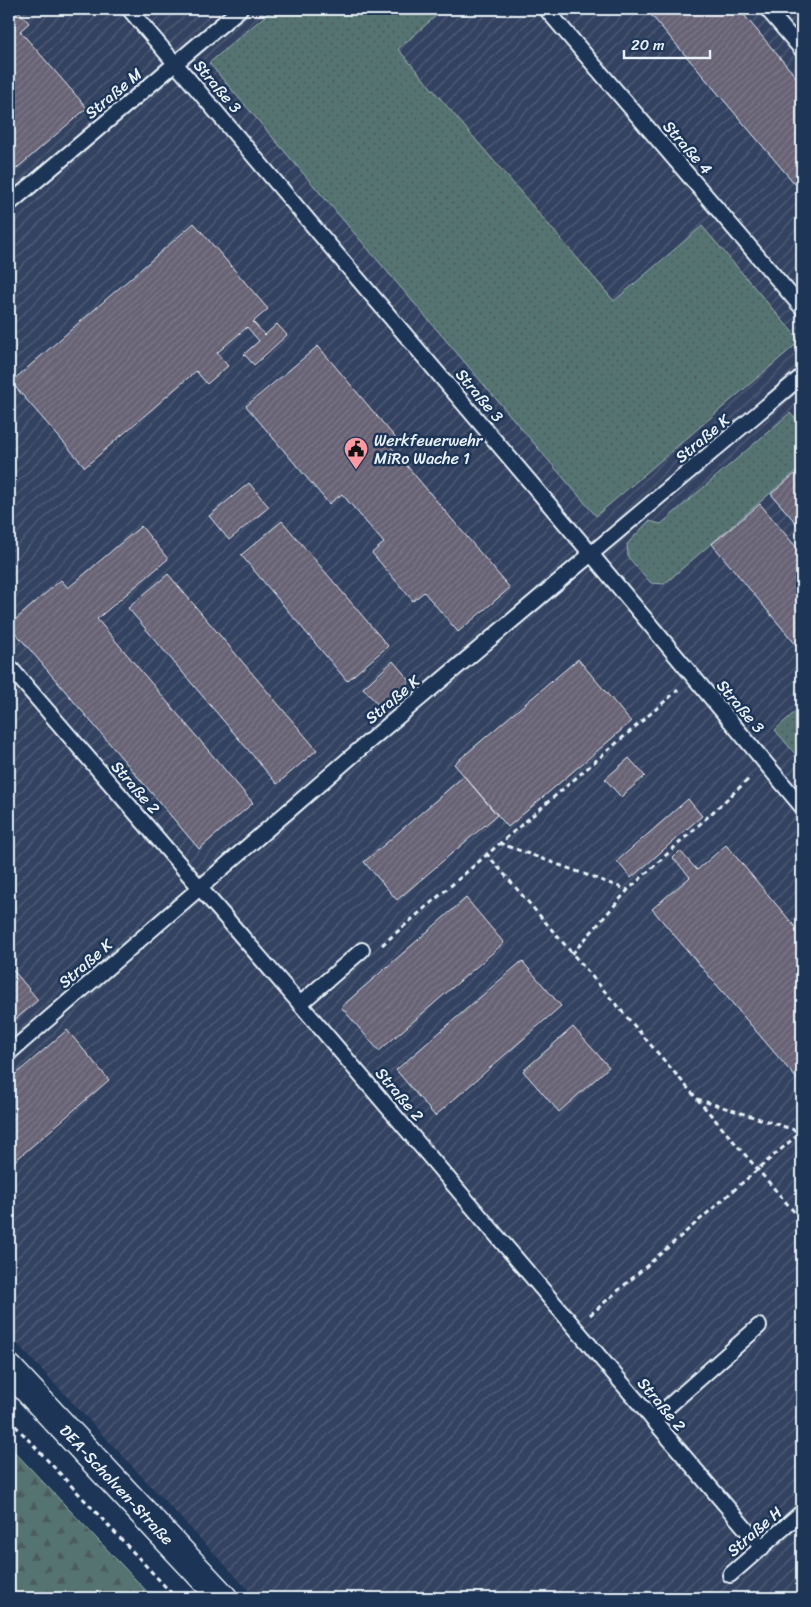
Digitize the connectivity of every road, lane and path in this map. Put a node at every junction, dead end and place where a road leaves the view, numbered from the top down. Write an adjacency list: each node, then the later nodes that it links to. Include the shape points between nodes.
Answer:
1 (129, 9): 6 (lane, Straße 3)
2 (240, 9): 6 (lane, Straße M)
3 (546, 9): 8 (lane, Straße 4)
4 (768, 9): 5 (lane)
5 (802, 50)
6 (176, 63): 7 (lane, Straße M); 10 (lane, Straße 3)
7 (9, 204)
8 (802, 308)
9 (802, 376): 10 (lane, Straße K)
10 (592, 555): 12 (lane, Straße 3); 17 (lane, Straße K)
11 (9, 666): 17 (lane, Straße 2)
12 (694, 676): 13 (lane, Straße 3); 15 (path)
13 (766, 764): 14 (lane, Straße 3); 18 (path)
14 (802, 807)
15 (499, 843): 16 (path); 18 (path)
16 (486, 854): 19 (path, via 375,951); 20 (path)
17 (198, 887): 21 (lane, Straße 2); 22 (lane, Straße K)
18 (628, 890): 20 (path)
19 (362, 950): 21 (lane)
20 (572, 954): 23 (path)
21 (300, 1004): 28 (lane, Straße 2)
22 (9, 1053)
23 (696, 1099): 24 (path); 25 (path)
24 (802, 1132): 25 (path)
25 (757, 1170): 26 (path); 28 (path)
26 (802, 1221)
27 (759, 1326): 31 (lane)
28 (575, 1328): 31 (lane, Straße 2)
29 (9, 1369): 36 (street, DEA-Scholven-Straße)
30 (9, 1419): 35 (path)
31 (653, 1420): 33 (lane, Straße 2)
32 (802, 1514): 33 (lane, Straße H)
33 (762, 1548): 34 (lane, Straße H)
34 (730, 1575)
35 (176, 1598)
36 (223, 1598)

